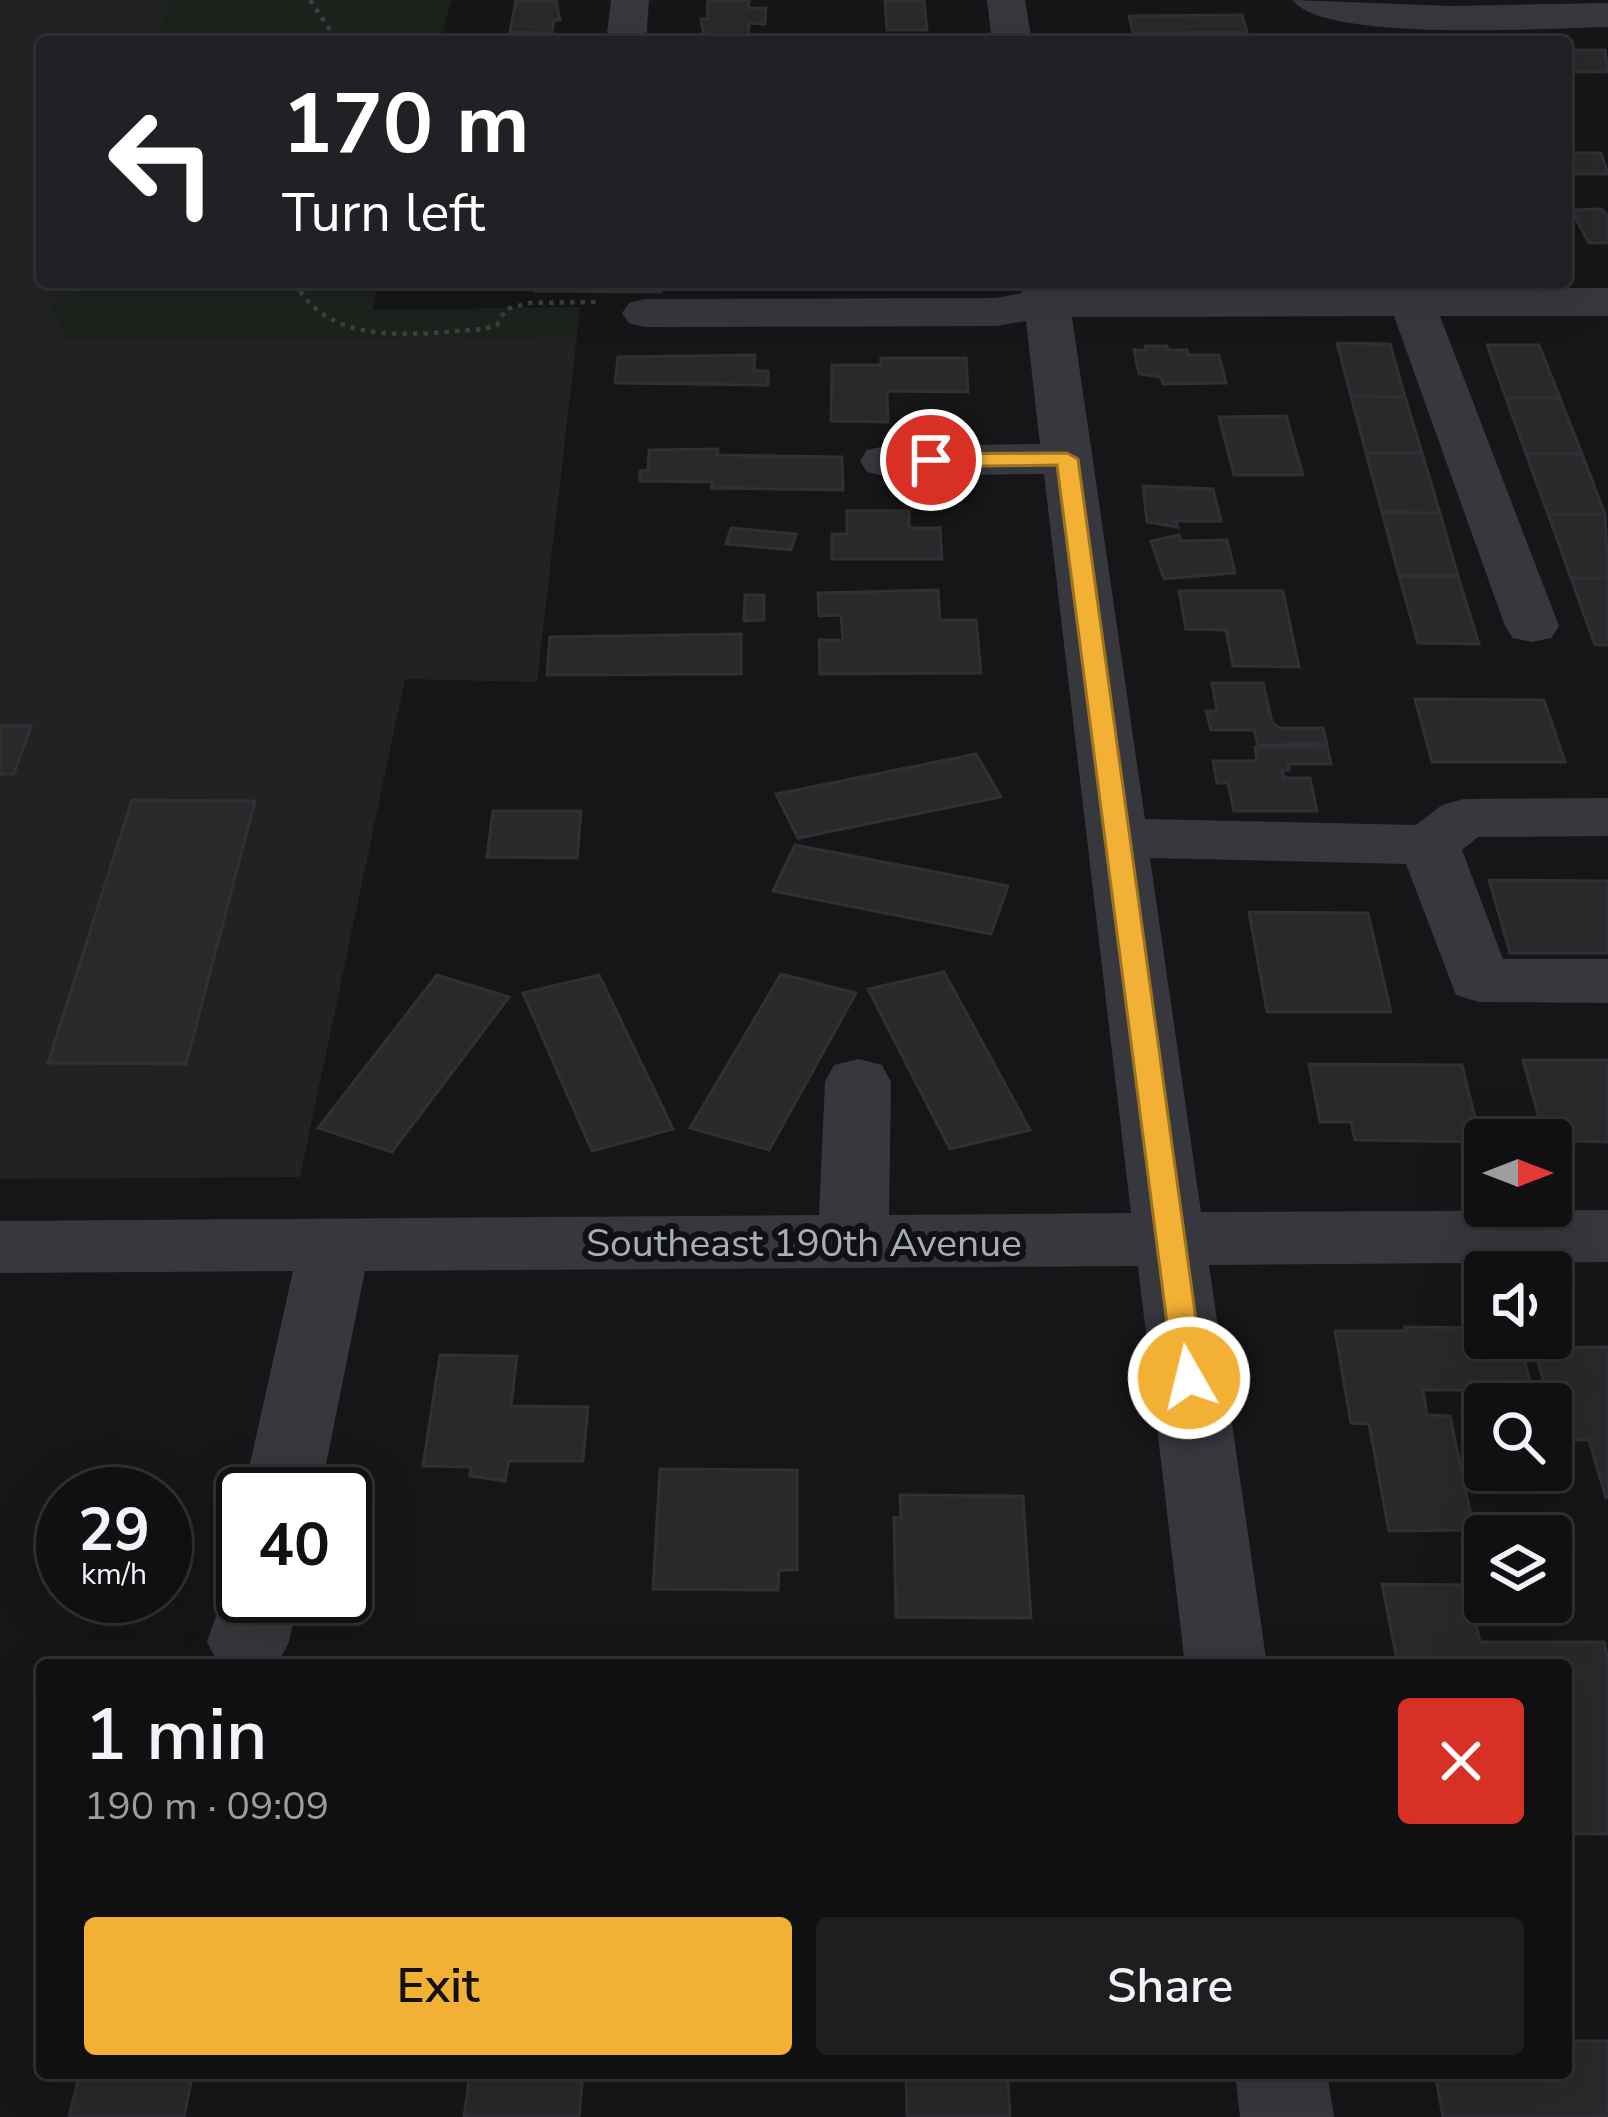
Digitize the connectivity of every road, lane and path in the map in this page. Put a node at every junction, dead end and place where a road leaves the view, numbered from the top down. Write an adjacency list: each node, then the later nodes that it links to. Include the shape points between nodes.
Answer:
1 (310, 0): 6 (path)
2 (630, 0): 7 (street)
3 (1006, 0): 8 (street)
4 (1312, 0): 5 (street, via 1362,16)
5 (1608, 15)
6 (334, 36)
7 (627, 36)
8 (1011, 36)
9 (299, 288): 13 (path, via 321,319 368,331 493,328 506,309 530,303 628,302)
10 (1045, 292): 12 (street); 13 (street, via 996,312); 14 (street)
11 (1608, 302): 12 (street)
12 (1412, 303): 16 (street)
13 (645, 313)
14 (1067, 459): 15 (street); 18 (street)
15 (886, 461)
16 (1532, 626)
17 (1608, 818): 19 (street, via 1463,818)
18 (1118, 838): 19 (street); 23 (street)
19 (1430, 844): 20 (street, via 1479,980)
20 (1608, 981)
21 (858, 1082): 24 (street)
22 (1608, 1236): 23 (street, Southeast 190th Avenue)
23 (1170, 1240): 24 (street, Southeast 190th Avenue); 28 (street)
24 (853, 1242): 25 (street, Southeast 190th Avenue)
25 (335, 1245): 26 (street, Southeast 190th Avenue); 27 (street)
26 (0, 1247)
27 (287, 1467)
28 (1225, 1659)
29 (1282, 2079): 30 (street)
30 (1287, 2117)

